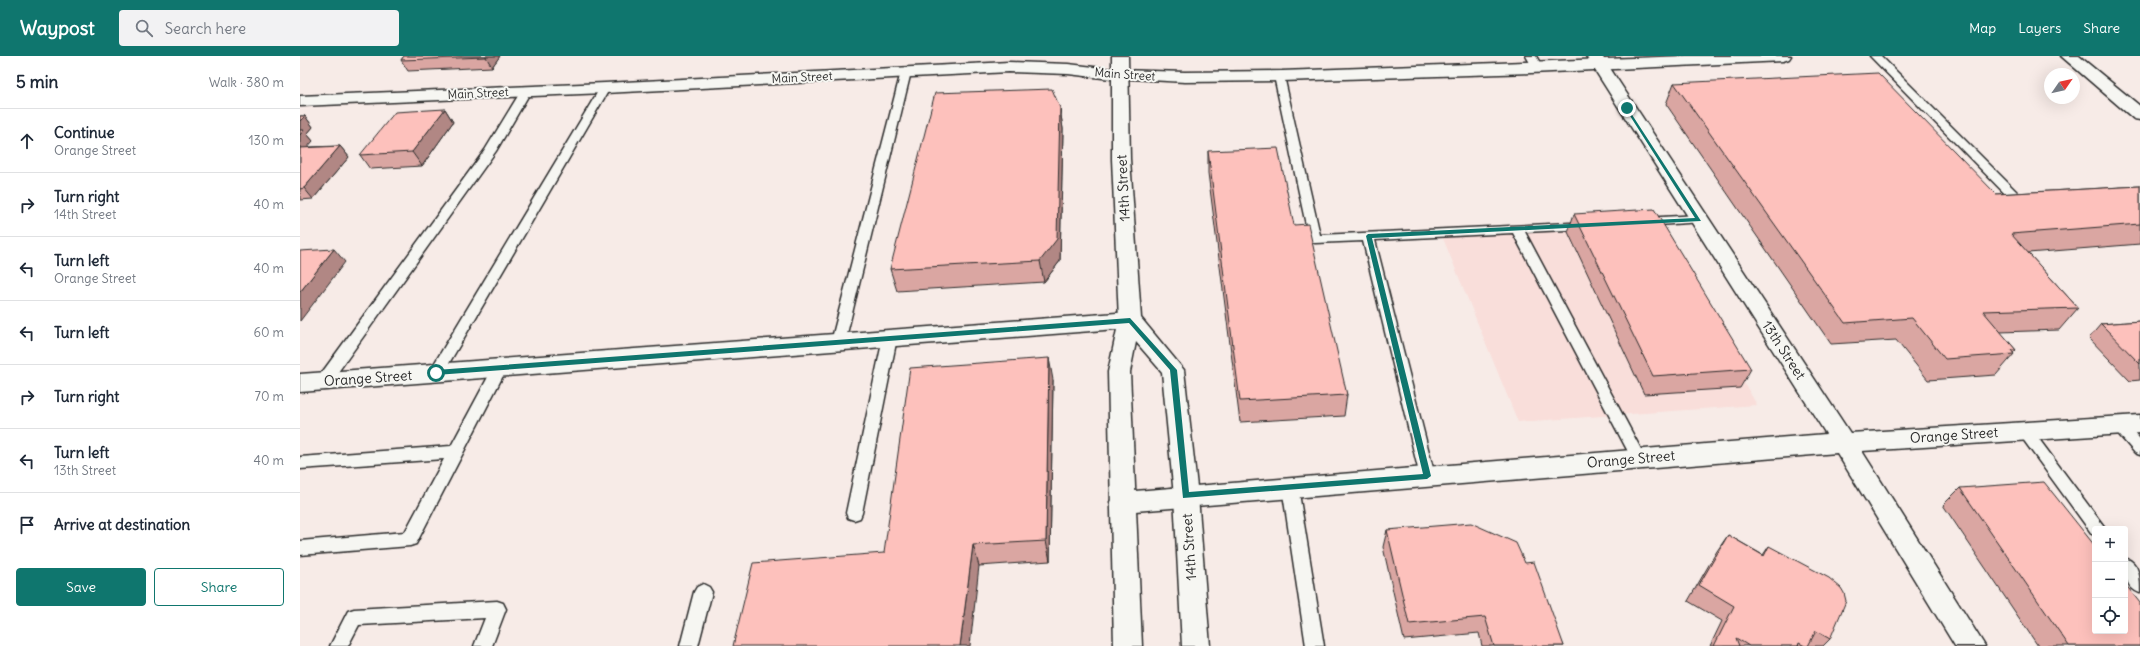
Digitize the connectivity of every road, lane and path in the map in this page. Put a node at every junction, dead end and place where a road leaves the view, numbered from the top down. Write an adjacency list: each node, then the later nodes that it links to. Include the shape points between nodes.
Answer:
1 (1120, 56): 8 (street, 14th Street)
2 (1782, 56): 5 (street, Main Street)
3 (1875, 56): 14 (lane, via 2019,201)
4 (2069, 56): 13 (street)
5 (1597, 61): 6 (street, Main Street); 15 (street, 13th Street)
6 (1534, 62): 9 (street, Main Street)
7 (906, 72): 8 (street, Main Street, via 1009,67); 10 (street, Main Street); 22 (lane, via 860,263)
8 (1120, 75): 9 (street, Main Street, via 1178,78); 20 (street, 14th Street, via 1121,159)
9 (1280, 76): 19 (lane, via 1315,239)
10 (605, 88): 11 (street, Main Street); 24 (lane)
11 (526, 91): 12 (street, Main Street); 25 (lane, via 490,150)
12 (300, 101)
13 (2140, 115)
14 (2034, 200)
15 (1699, 219): 16 (lane); 29 (street, 13th Street)
16 (1629, 223)
17 (1597, 225): 18 (lane)
18 (1517, 229): 19 (lane); 32 (lane)
19 (1368, 236): 34 (lane)
20 (1130, 320): 21 (street, Orange Street); 36 (street, 14th Street, via 1173,370); 37 (street, 14th Street, via 1119,372)
21 (890, 338): 22 (street, Orange Street); 38 (lane)
22 (838, 342): 23 (street, Orange Street)
23 (500, 368): 24 (street, Orange Street); 31 (lane)
24 (436, 373): 25 (street, Orange Street)
25 (323, 382): 26 (street, Orange Street)
26 (300, 383)
27 (2130, 424): 28 (street, Orange Street); 30 (lane)
28 (2025, 431): 29 (street, Orange Street); 39 (lane)
29 (1843, 442): 32 (street, Orange Street); 50 (street, 13th Street)
30 (2140, 449)
31 (456, 452): 33 (lane); 40 (lane, via 410,540)
32 (1639, 459): 34 (street, Orange Street)
33 (300, 463)
34 (1427, 476): 35 (street, Orange Street)
35 (1290, 487): 36 (street, Orange Street); 49 (lane)
36 (1186, 496): 37 (street, Orange Street); 48 (street, 14th Street)
37 (1123, 502): 47 (street, 14th Street)
38 (854, 513)
39 (2096, 526)
40 (300, 548)
41 (2128, 569): 42 (lane)
42 (2140, 585)
43 (703, 592): 46 (lane)
44 (339, 646): 45 (lane, via 354,617 497,609)
45 (483, 646)
46 (689, 646)
47 (1128, 646)
48 (1196, 646)
49 (1315, 646)
50 (1972, 646)

